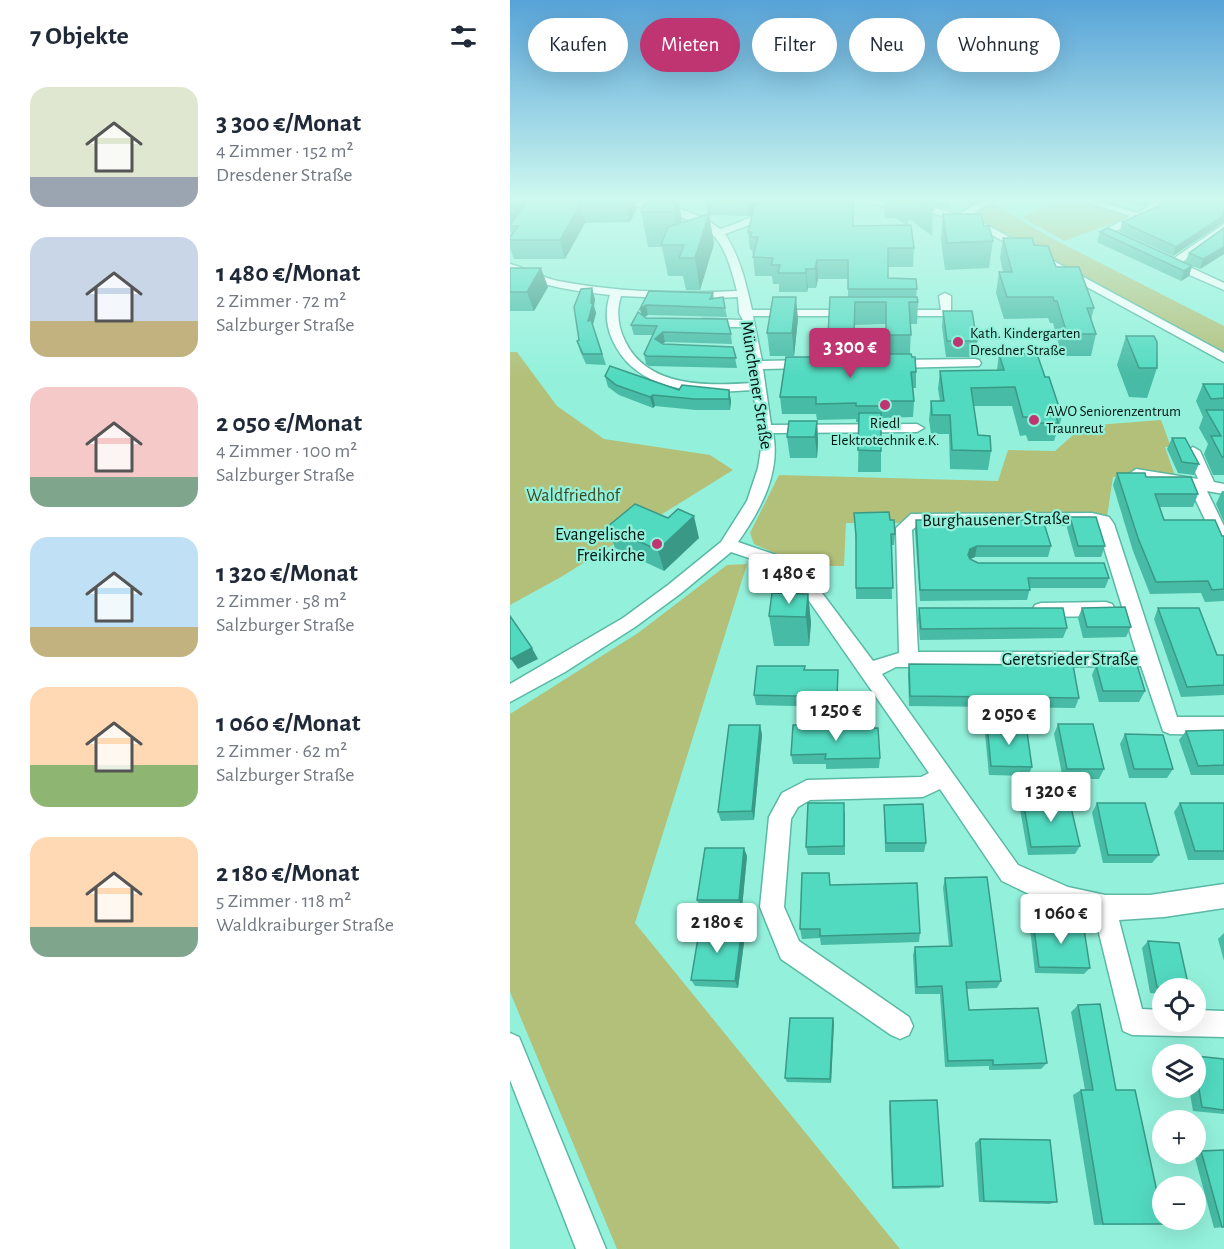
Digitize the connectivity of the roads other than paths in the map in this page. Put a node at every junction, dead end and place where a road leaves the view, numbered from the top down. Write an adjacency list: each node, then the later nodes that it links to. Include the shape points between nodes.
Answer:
1 (733, 259): 9 (street, Münchener Straße)
2 (1045, 259): 15 (street)
3 (1164, 259): 5 (street)
4 (1179, 259): 5 (street)
5 (1173, 264): 7 (street)
6 (510, 267): 8 (street, via 546,281)
7 (1224, 287)
8 (617, 292): 9 (street); 20 (street, via 612,308 616,335 631,363 644,372 684,385)
9 (741, 294): 13 (street, Münchener Straße)
10 (945, 296): 12 (street, via 947,314)
11 (861, 313): 13 (street)
12 (884, 313)
13 (746, 318): 14 (street); 19 (street, Münchener Straße, via 747,351)
14 (692, 322)
15 (1224, 358)
16 (975, 363): 18 (street)
17 (820, 364): 19 (street)
18 (879, 364)
19 (756, 365): 20 (street, Münchener Straße)
20 (760, 386): 21 (street, Münchener Straße)
21 (765, 429): 22 (street); 28 (street, Münchener Straße, via 769,453 762,488)
22 (916, 429)
23 (1193, 451): 25 (street)
24 (1136, 474): 25 (street)
25 (1202, 485): 26 (street); 27 (street)
26 (1224, 489)
27 (1224, 543)
28 (728, 544): 33 (street, via 773,560 804,582); 34 (street, Münchener Straße, via 662,601)
29 (1133, 609): 30 (street); 31 (street, Burghausener Straße); 32 (street, Burghausener Straße, via 1114,565 1108,528 1103,521 917,518 904,528 913,610)
30 (1026, 610)
31 (1148, 659): 32 (street, Geretsrieder Straße); 35 (street, Geretsrieder Straße, via 1170,725)
32 (909, 660): 33 (street, Geretsrieder Straße, via 894,660)
33 (870, 671): 36 (street)
34 (510, 694)
35 (1224, 726)
36 (943, 777): 38 (street, via 1010,873 1036,887); 40 (street, via 923,787 807,790 790,800 780,817 772,907 790,950)
37 (1224, 896): 38 (street, via 1168,905)
38 (1104, 907): 39 (street, via 1132,1022)
39 (1224, 1024)
40 (900, 1026)
41 (510, 1046): 42 (street)
42 (591, 1249)

